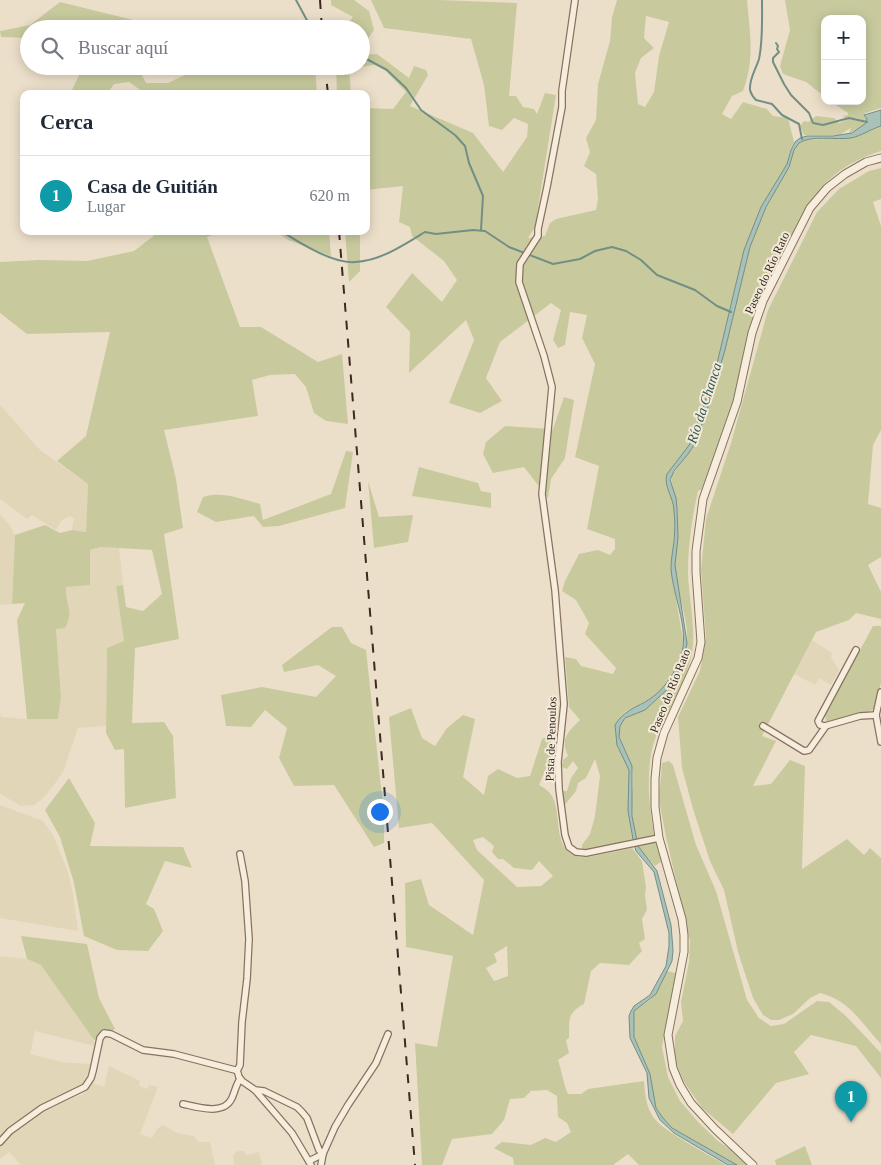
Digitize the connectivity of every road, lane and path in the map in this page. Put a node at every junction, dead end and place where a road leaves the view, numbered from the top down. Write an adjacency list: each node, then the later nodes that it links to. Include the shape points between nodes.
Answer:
1 (576, 0): 9 (street, Pista de Penoulos, via 562,107 538,236 520,264 519,282 552,387 542,494 555,590 564,704 559,789 565,835 569,846 576,852 586,853)
2 (881, 158): 9 (street, Paseo do Río Rato, via 845,174 827,188 810,208 763,301 752,333 737,402 702,506 696,551 701,642 698,658 664,733 657,758 654,779)
3 (856, 650): 7 (street, via 818,721)
4 (881, 692): 5 (street)
5 (876, 714): 7 (street); 8 (street)
6 (763, 726): 7 (street, via 804,752 809,750)
7 (826, 726)
8 (881, 742)
9 (656, 838): 20 (street, Paseo do Río Rato, via 682,919 684,935 684,952 668,1034 673,1068 691,1103)
10 (240, 854): 12 (street, via 249,940 240,1065)
11 (388, 1034): 17 (street, via 380,1056 348,1105)
12 (237, 1070): 13 (street); 16 (street, via 174,1054 143,1050 104,1033 87,1084 42,1108)
13 (240, 1079): 14 (street); 15 (street, via 232,1098 224,1106 206,1109)
14 (255, 1090): 17 (street, via 297,1107 307,1118); 18 (street, via 292,1133)
15 (183, 1104)
16 (0, 1142)
17 (323, 1154): 18 (street); 19 (street)
18 (310, 1163)
19 (321, 1165)
20 (753, 1165)

